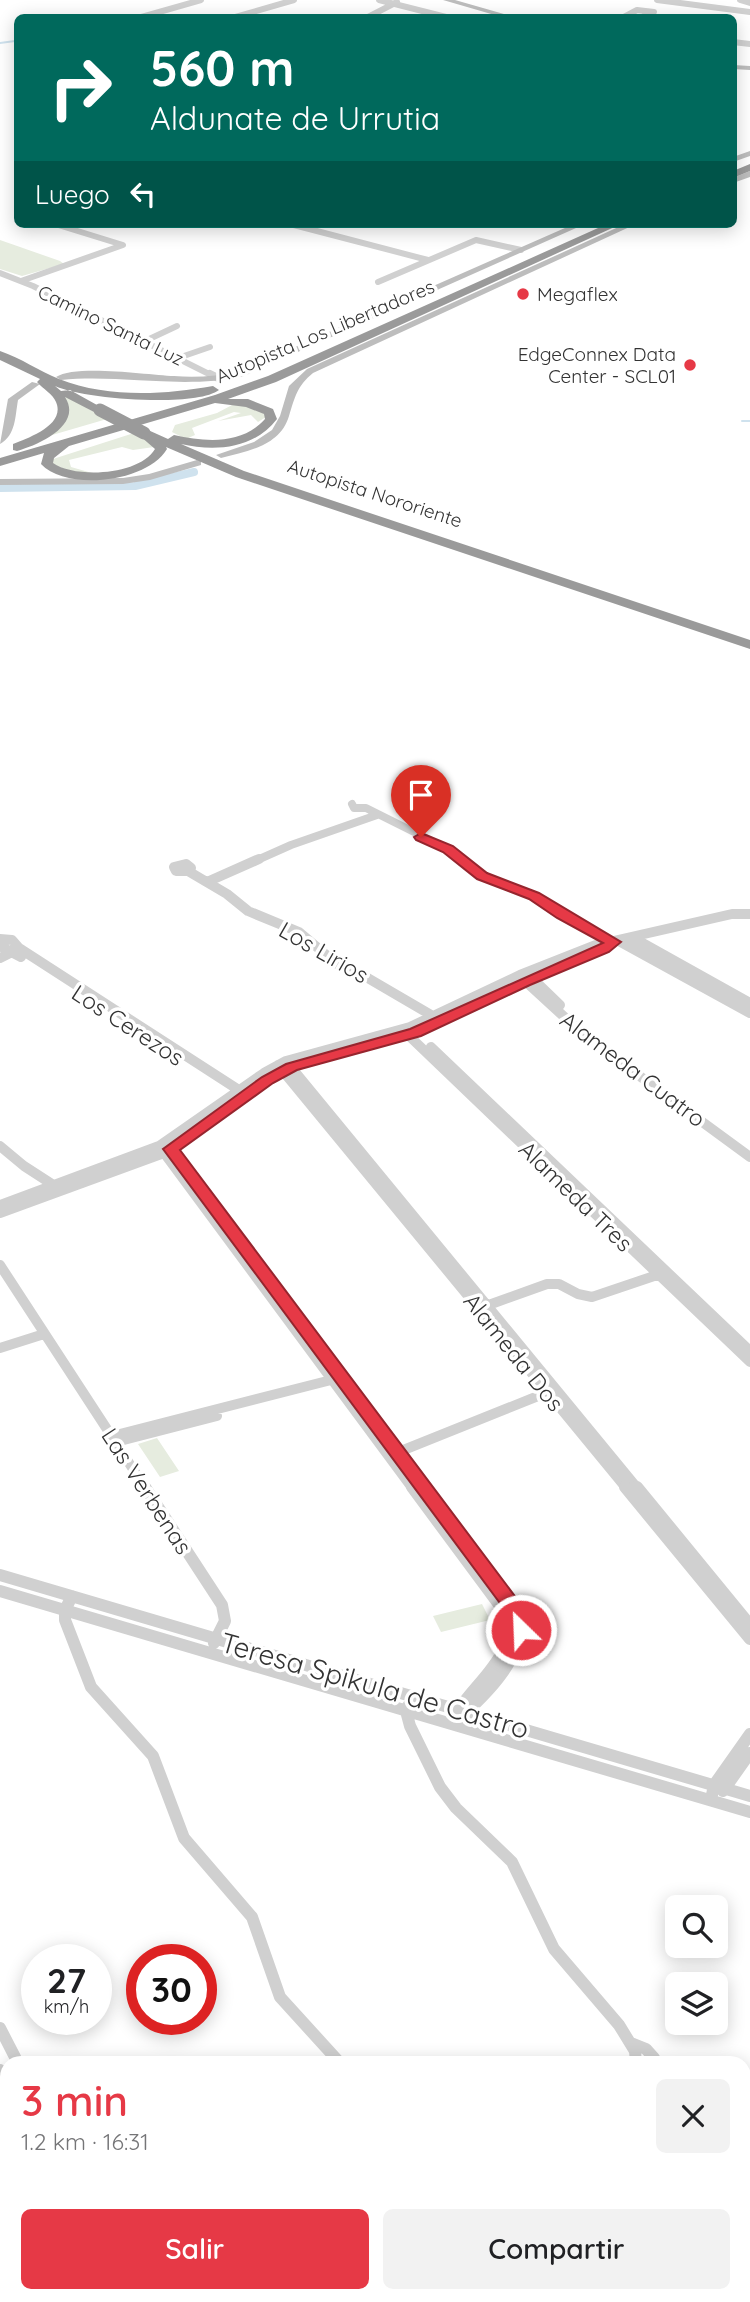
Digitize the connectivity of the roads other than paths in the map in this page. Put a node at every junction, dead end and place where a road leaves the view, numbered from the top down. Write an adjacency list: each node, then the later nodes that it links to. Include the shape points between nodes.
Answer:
1 (201, 0): 15 (street)
2 (295, 0): 16 (street)
3 (379, 0): 9 (street)
4 (402, 0): 9 (street)
5 (447, 0): 19 (street)
6 (657, 0): 10 (street)
7 (740, 0): 8 (street)
8 (750, 3)
9 (394, 4): 17 (street); 18 (street)
10 (670, 5): 11 (street); 13 (street)
11 (688, 8): 12 (street); 22 (street)
12 (738, 11): 14 (street); 23 (street)
13 (654, 12): 20 (street); 21 (street)
14 (750, 12)
15 (152, 14)
16 (246, 14)
17 (374, 14)
18 (434, 14)
19 (500, 14)
20 (630, 14)
21 (649, 14)
22 (711, 14)
23 (730, 14)
24 (750, 153): 25 (street)
25 (740, 170)
26 (68, 228): 35 (street, via 123,245)
27 (305, 228): 33 (street)
28 (573, 228): 32 (street)
29 (587, 228): 45 (highway, Autopista Los Libertadores, via 293,361)
30 (607, 228): 46 (highway, Autopista Los Libertadores, via 314,362)
31 (623, 228): 51 (street, via 310,371 290,389 277,431 259,443)
32 (521, 250): 33 (street, via 477,240); 45 (street)
33 (429, 260): 36 (street)
34 (0, 273): 35 (street, Camino Santa Luz)
35 (21, 281): 38 (street, Camino Santa Luz)
36 (377, 282)
37 (177, 326): 38 (street)
38 (145, 341): 41 (street, Camino Santa Luz)
39 (210, 347): 41 (street)
40 (0, 355): 43 (highway, Autopista Nororiente)
41 (178, 358): 45 (street, Camino Santa Luz)
42 (0, 361): 44 (highway, Autopista Nororiente)
43 (58, 379): 45 (street, via 101,373); 45 (highway, via 104,394 139,398 184,395); 47 (highway, Autopista Nororiente)
44 (37, 382): 47 (highway, Autopista Nororiente); 50 (street, via 13,399); 50 (highway, via 60,397 66,408 64,417 47,433)
45 (223, 383): 50 (highway, Autopista Los Libertadores)
46 (195, 405): 48 (highway, via 243,402 261,406 271,417 262,428 226,443 201,445); 49 (highway, Autopista Los Libertadores)
47 (106, 410): 48 (highway, Autopista Nororiente, bridge)
48 (153, 433): 49 (highway, via 161,447 158,458 94,477 61,474 47,464 51,453); 54 (highway, Autopista Nororiente, via 249,472); 55 (highway, Autopista Nororiente, via 240,474)
49 (76, 440): 50 (highway, Autopista Los Libertadores)
50 (1, 452)
51 (220, 455)
52 (197, 463): 53 (street, via 123,481)
53 (0, 482)
54 (750, 639)
55 (750, 645)
56 (366, 808): 57 (street)
57 (377, 815): 59 (street); 62 (street, via 442,846 478,873 534,896)
58 (188, 871): 59 (street, Los Lirios)
59 (207, 882): 68 (street, Los Lirios, via 247,911 299,932 337,964)
60 (750, 914): 61 (street)
61 (632, 937): 62 (street); 66 (street)
62 (616, 942): 65 (street); 67 (street)
63 (8, 946): 64 (street, Los Cerezos); 71 (street, Los Cerezos)
64 (0, 958)
65 (526, 977): 68 (street); 74 (street, Alameda Cuatro, via 593,1034); 75 (street, Alameda Cuatro, via 585,1036)
66 (750, 1003)
67 (750, 1013)
68 (438, 1019): 69 (street)
69 (409, 1031): 70 (street); 80 (street, Alameda Tres)
70 (285, 1066): 71 (street); 81 (street, Alameda Dos)
71 (242, 1094): 73 (street)
72 (0, 1146): 76 (street)
73 (165, 1148): 76 (street); 88 (street)
74 (750, 1149)
75 (750, 1157)
76 (58, 1188): 77 (street); 78 (street)
77 (0, 1205)
78 (0, 1213)
79 (0, 1265): 82 (street, Las Verbenas)
80 (663, 1274): 81 (street, via 592,1297 547,1284); 84 (street, Alameda Tres)
81 (484, 1307): 89 (street, Alameda Dos)
82 (44, 1334): 85 (street); 90 (street, Las Verbenas)
83 (750, 1335): 84 (street)
84 (734, 1341): 86 (street, Alameda Tres); 87 (street, Alameda Tres)
85 (0, 1348)
86 (750, 1351)
87 (750, 1362)
88 (339, 1381): 90 (street); 91 (street)
89 (552, 1390): 91 (street); 96 (street, Alameda Dos); 98 (street, Alameda Dos)
90 (114, 1439): 97 (street, Las Verbenas, via 224,1610 225,1621)
91 (393, 1455): 102 (street, via 509,1620 511,1633 505,1650)
92 (0, 1575): 94 (street, Teresa Spikula de Castro)
93 (0, 1591): 95 (street, Teresa Spikula de Castro)
94 (72, 1596): 95 (street); 97 (street, Teresa Spikula de Castro)
95 (65, 1610): 99 (street, Teresa Spikula de Castro); 113 (street, via 68,1630 92,1687 153,1756 188,1846 247,1909 286,2006)
96 (750, 1625)
97 (216, 1639): 99 (street, Las Verbenas); 100 (street, Teresa Spikula de Castro)
98 (750, 1639)
99 (209, 1651): 101 (street, Teresa Spikula de Castro)
100 (412, 1696): 101 (street); 102 (street, Teresa Spikula de Castro)
101 (406, 1711): 103 (street, Teresa Spikula de Castro); 111 (street, via 444,1795 512,1862 554,1949)
102 (463, 1711): 103 (street); 106 (street, Teresa Spikula de Castro)
103 (453, 1724): 108 (street, Teresa Spikula de Castro)
104 (750, 1734): 106 (street)
105 (750, 1753): 106 (street)
106 (720, 1787): 107 (street, Teresa Spikula de Castro); 108 (street)
107 (750, 1796)
108 (711, 1800): 109 (street, Teresa Spikula de Castro)
109 (750, 1812)
110 (0, 2028): 112 (street)
111 (631, 2043): 114 (street); 115 (street)
112 (14, 2056)
113 (333, 2056)
114 (635, 2056)
115 (652, 2056)

